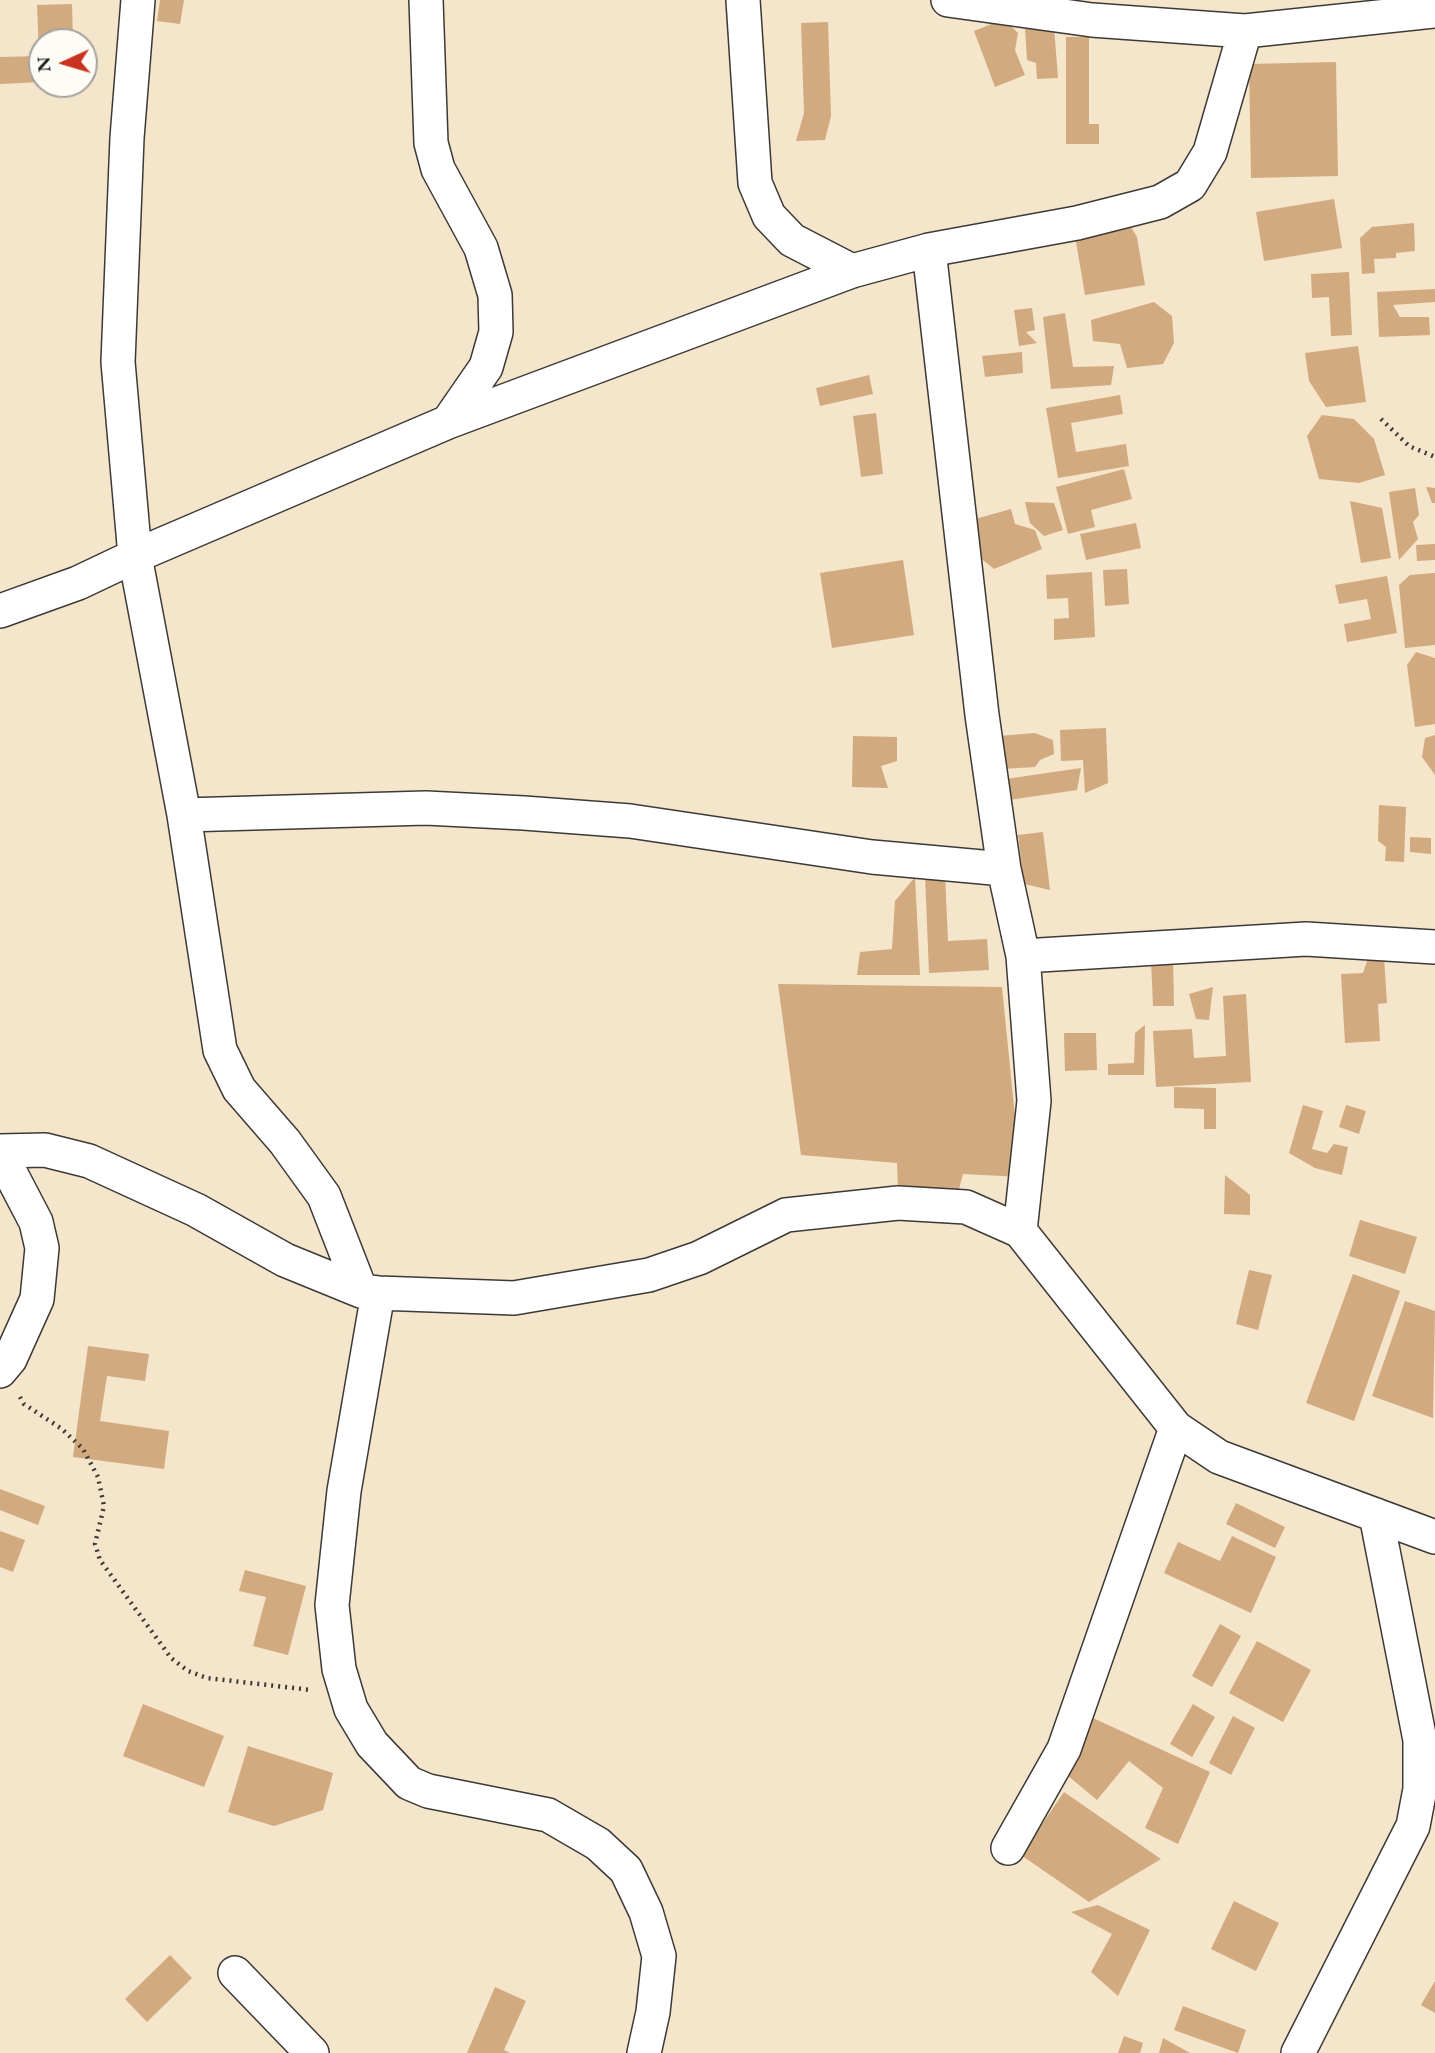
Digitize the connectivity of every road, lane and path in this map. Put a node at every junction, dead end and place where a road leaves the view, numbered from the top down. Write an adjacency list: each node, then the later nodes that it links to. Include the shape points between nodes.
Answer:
1 (138, 0): 12 (street, via 118,362)
2 (426, 0): 10 (street, via 431,143 438,169 481,248 495,295 496,332 486,367)
3 (743, 0): 8 (street, via 755,183 769,216 792,240)
4 (948, 0): 6 (street, via 1092,20)
5 (1435, 11): 6 (street)
6 (1245, 31): 7 (street, via 1210,152 1190,185 1124,214)
7 (929, 250): 8 (street); 15 (street)
8 (852, 271): 10 (street)
9 (1381, 419): 11 (path, via 1409,446)
10 (448, 422): 12 (street)
11 (1435, 457)
12 (135, 556): 13 (street); 14 (street)
13 (0, 611)
14 (184, 815): 15 (street, via 426,808 524,813 629,821 872,857); 20 (street, via 220,1050 239,1089 324,1196)
15 (1004, 869): 17 (street)
16 (1435, 947): 17 (street, via 1306,939)
17 (1023, 956): 19 (street, via 1034,1101)
18 (0, 1152): 20 (street, via 45,1150 89,1161 196,1210 285,1260); 21 (street, via 36,1223 42,1248 37,1299)
19 (1020, 1231): 20 (street, via 966,1207 898,1203 786,1215 699,1258 649,1275 514,1298); 22 (street)
20 (370, 1292): 25 (street, via 332,1605)
21 (5, 1365): 25 (path, via 24,1404 62,1429 83,1450 104,1506 95,1544 100,1560 171,1658 207,1678)
22 (1176, 1428): 23 (street, via 1219,1457); 26 (street, via 1063,1749)
23 (1376, 1515): 24 (street); 30 (street, via 1420,1740 1420,1789 1413,1826)
24 (1435, 1537)
25 (345, 1694): 29 (street, via 372,1744 409,1783 428,1791 548,1815 598,1844 626,1870 646,1912 659,1956)
26 (1008, 1848)
27 (235, 1973): 28 (street)
28 (312, 2053)
29 (644, 2053)
30 (1298, 2053)

